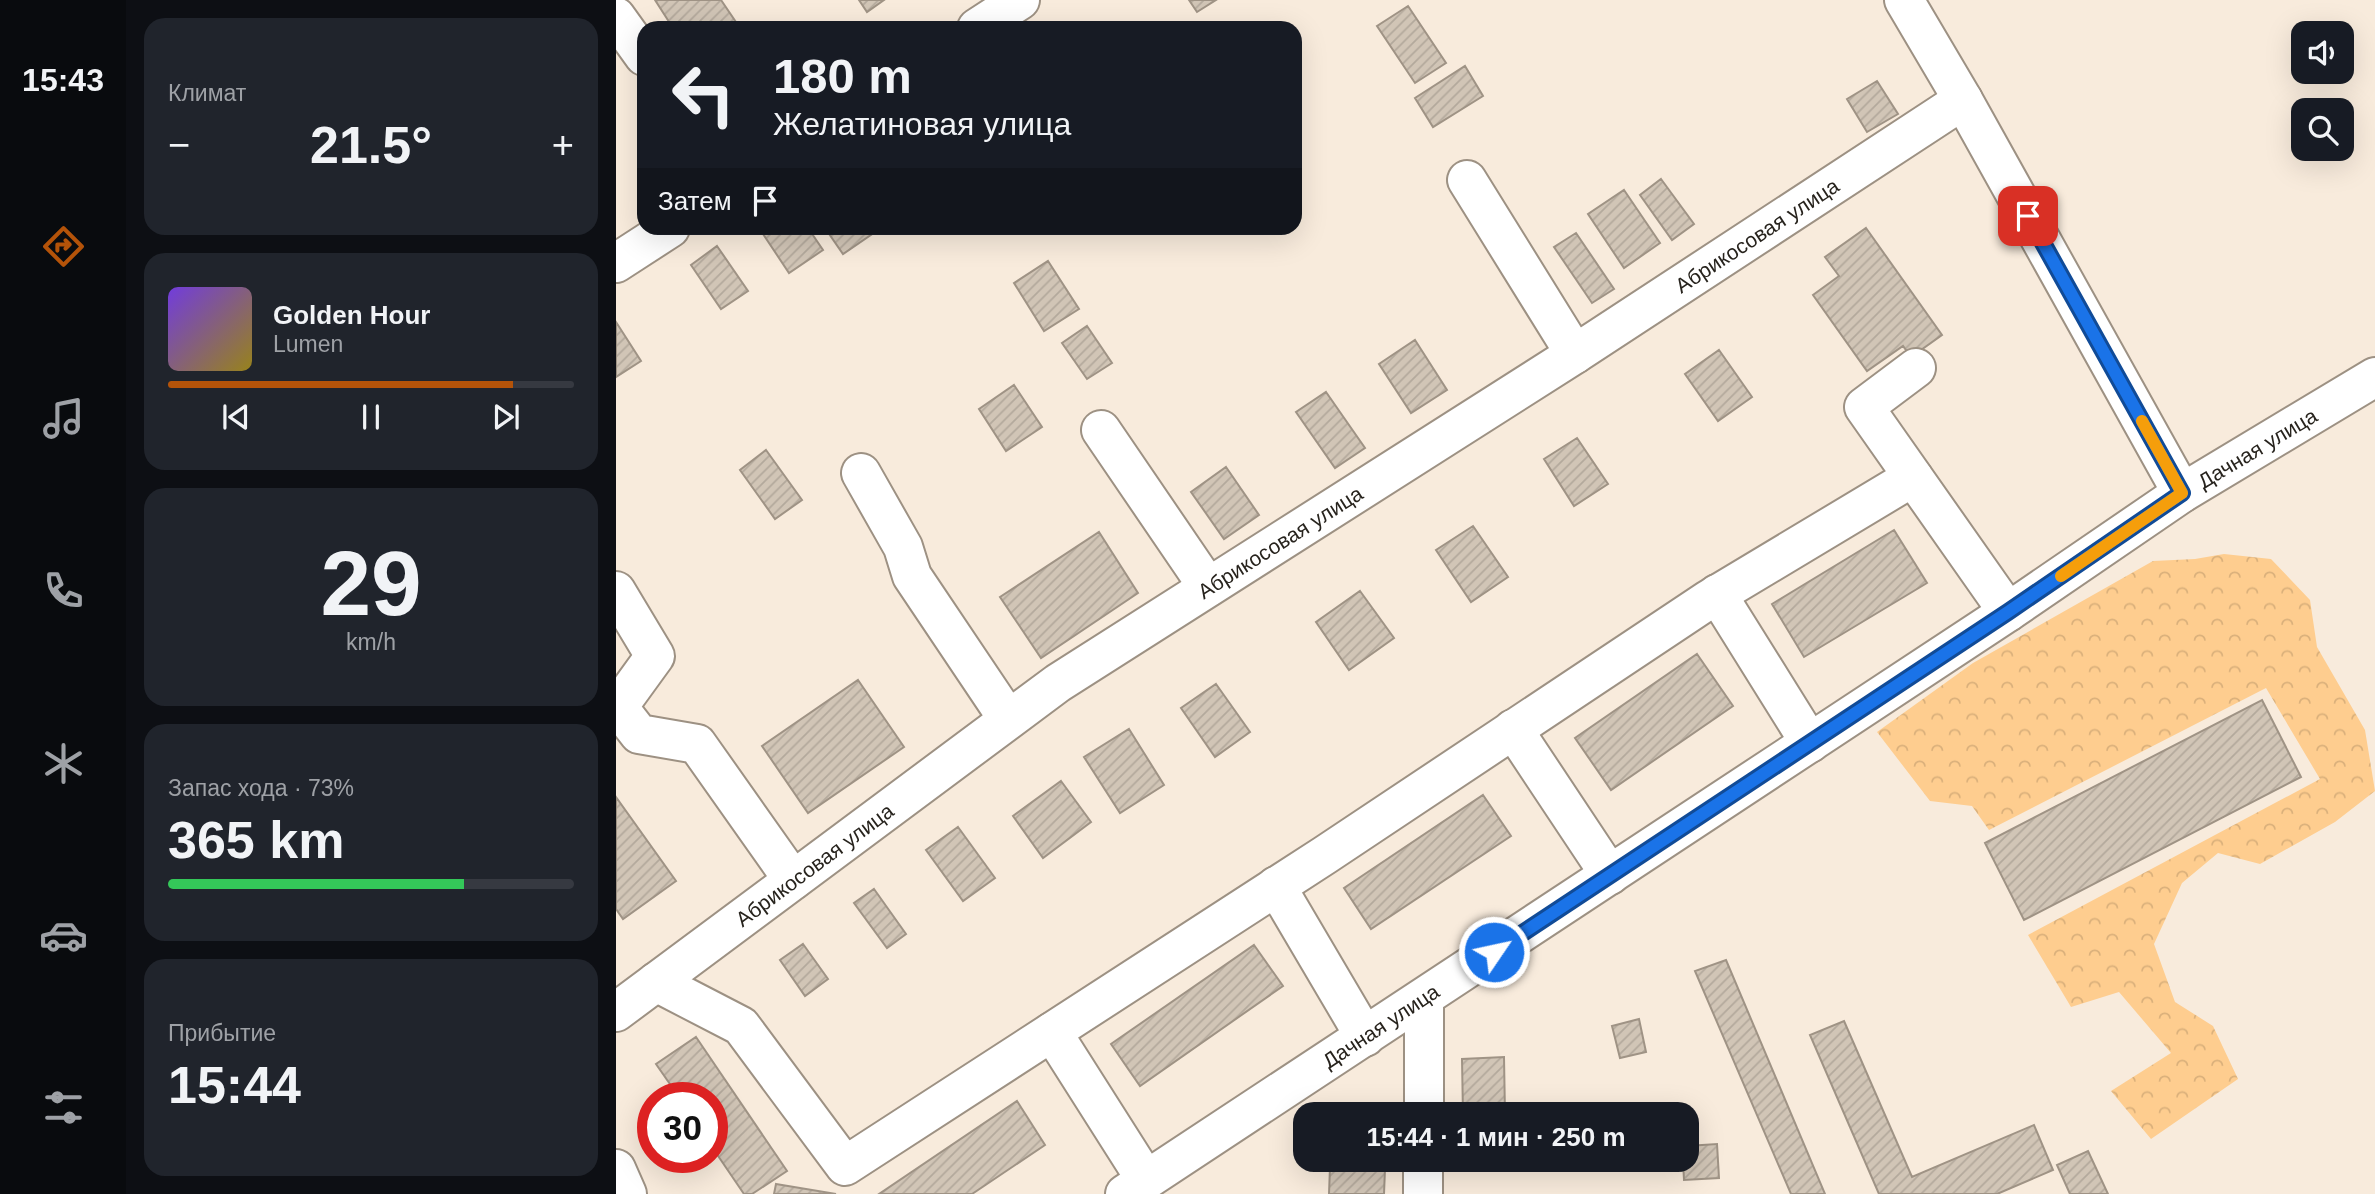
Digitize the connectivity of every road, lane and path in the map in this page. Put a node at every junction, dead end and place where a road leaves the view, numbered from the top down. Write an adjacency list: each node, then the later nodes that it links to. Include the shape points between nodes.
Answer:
1 (1020, 0): 4 (street)
2 (1904, 0): 6 (street)
3 (616, 18): 5 (street)
4 (988, 21)
5 (637, 46)
6 (1963, 100): 10 (street, Абрикосовая улица); 16 (street)
7 (1467, 180): 10 (street)
8 (659, 235): 9 (street)
9 (616, 263)
10 (1575, 354): 17 (street, Абрикосовая улица)
11 (1916, 368): 15 (street, via 1864,407)
12 (2375, 377): 16 (street, Дачная улица)
13 (1101, 430): 17 (street)
14 (862, 473): 21 (street, via 903,547 912,576)
15 (1913, 477): 19 (street); 20 (street)
16 (2182, 493): 20 (street, Дачная улица)
17 (1208, 587): 21 (street, Абрикосовая улица, via 1058,682)
18 (616, 591): 25 (street, via 655,656 618,707 639,734 698,744)
19 (1717, 594): 22 (street); 23 (street)
20 (2008, 612): 23 (street, Дачная улица)
21 (1009, 719): 25 (street, Абрикосовая улица)
22 (1513, 729): 24 (street); 26 (street)
23 (1810, 743): 24 (street, Дачная улица)
24 (1610, 875): 28 (street, Дачная улица)
25 (793, 880): 27 (street, Абрикосовая улица)
26 (1276, 886): 30 (street); 31 (street)
27 (656, 982): 29 (street, Абрикосовая улица); 30 (street, via 741,1026 845,1166)
28 (1424, 998): 31 (street, Дачная улица); 32 (street)
29 (616, 1012)
30 (1052, 1032): 35 (street)
31 (1366, 1037): 35 (street, Дачная улица)
32 (1424, 1102)
33 (616, 1169): 36 (street)
34 (1423, 1172): 37 (street)
35 (1136, 1187)
36 (627, 1194)
37 (1423, 1194)

